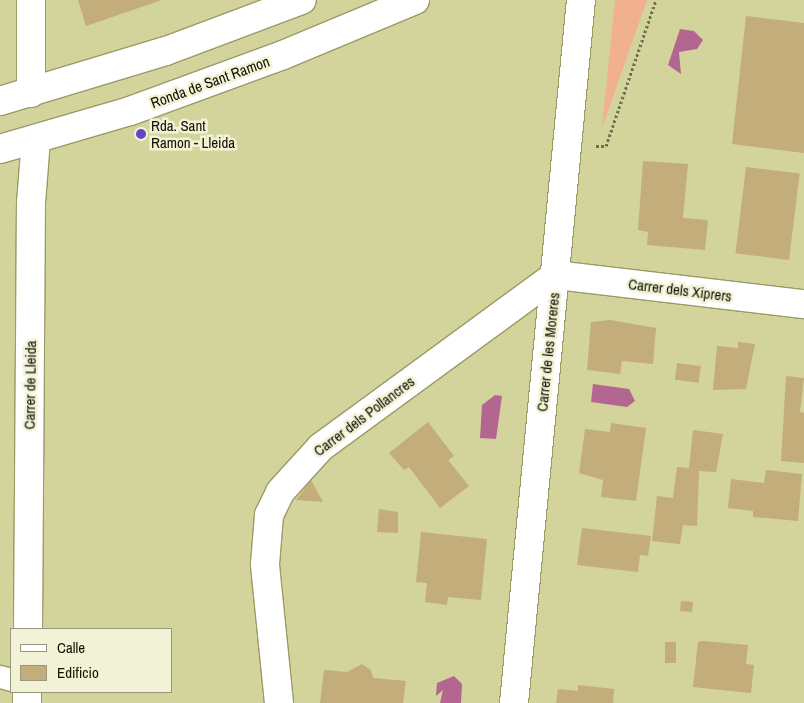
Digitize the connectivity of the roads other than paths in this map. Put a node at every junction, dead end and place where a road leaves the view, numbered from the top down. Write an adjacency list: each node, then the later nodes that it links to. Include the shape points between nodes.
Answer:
1 (31, 0): 5 (street)
2 (302, 0): 5 (street, via 166,51)
3 (415, 0): 7 (street, Ronda de Sant Ramon, via 283,55)
4 (581, 0): 9 (street, Carrer de les Moreres)
5 (31, 93): 6 (street)
6 (0, 101)
7 (36, 140): 8 (street, Ronda de Sant Ramon); 11 (street, Carrer de Lleida, via 32,203)
8 (0, 149)
9 (556, 275): 10 (street, Carrer dels Xiprers); 12 (street, Carrer dels Pollancres, via 321,447 280,492 269,515 264,564); 13 (street, Carrer de les Moreres)
10 (804, 304)
11 (28, 628)
12 (279, 703)
13 (514, 703)

